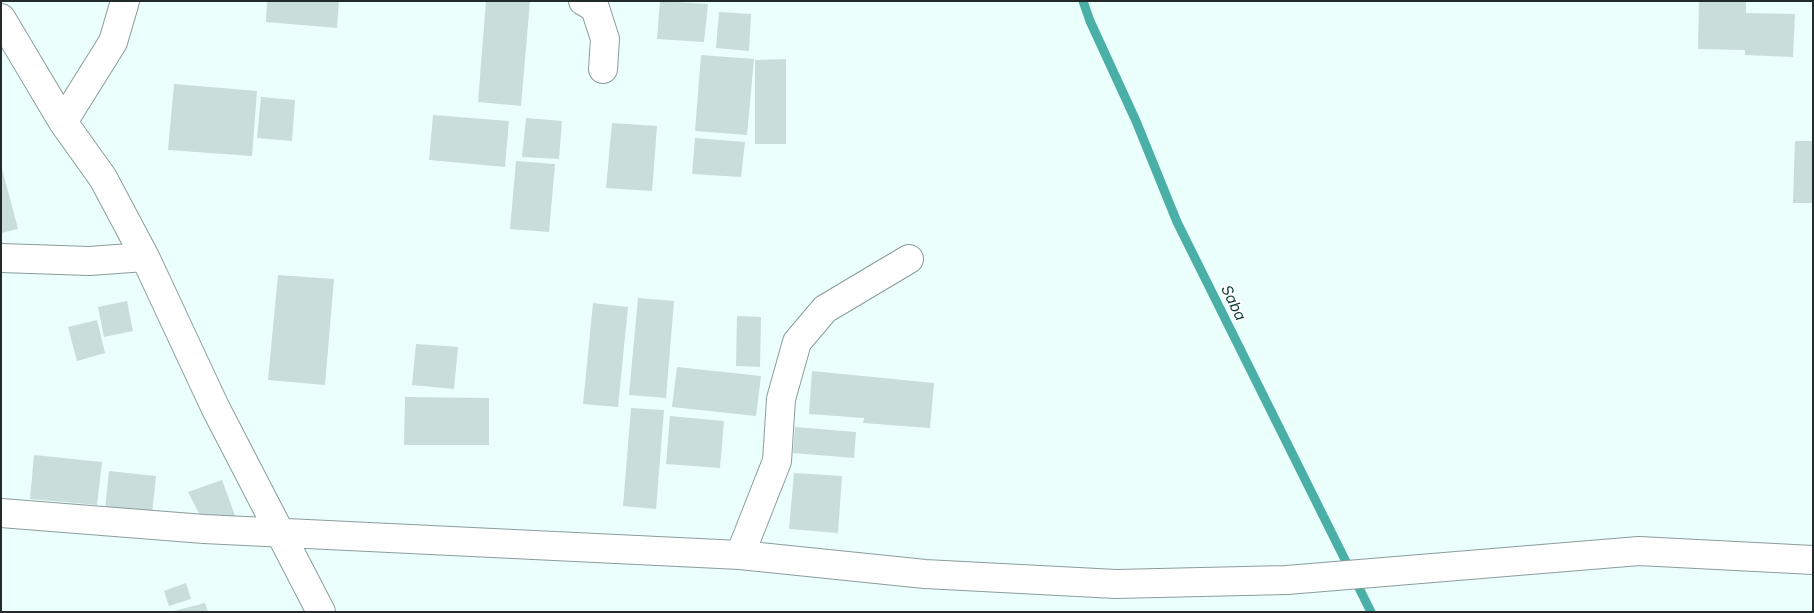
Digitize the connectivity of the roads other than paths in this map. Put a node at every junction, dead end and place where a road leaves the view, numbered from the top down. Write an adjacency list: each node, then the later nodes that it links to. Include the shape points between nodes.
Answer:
1 (125, 1): 5 (street, via 113,42)
2 (584, 1): 4 (street, via 595,8 605,39)
3 (1, 18): 5 (street)
4 (602, 68)
5 (63, 122): 6 (street, via 103,178)
6 (145, 257): 7 (street, via 89,261); 10 (street, via 215,407)
7 (1, 258)
8 (909, 259): 11 (street, via 826,309 797,342 781,399 777,460)
9 (1, 513): 10 (street)
10 (282, 532): 11 (street); 13 (street)
11 (740, 555): 12 (street, via 925,574 1116,584 1287,580 1639,551)
12 (1813, 560)
13 (322, 612)

